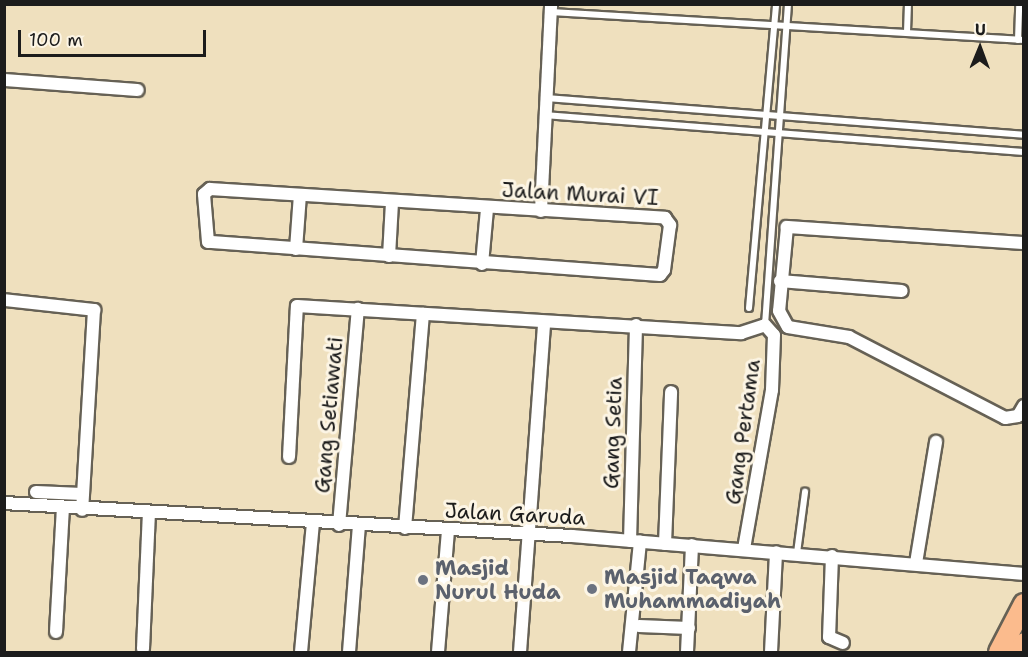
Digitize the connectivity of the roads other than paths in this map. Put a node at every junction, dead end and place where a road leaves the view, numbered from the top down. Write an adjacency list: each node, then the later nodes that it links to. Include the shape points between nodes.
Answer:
1 (776, 4): 6 (lane)
2 (788, 4): 7 (lane)
3 (908, 4): 8 (lane)
4 (1019, 4): 9 (lane)
5 (551, 8): 6 (lane); 12 (street)
6 (775, 24): 7 (lane); 14 (lane)
7 (786, 26): 8 (lane); 15 (lane)
8 (907, 32): 9 (lane)
9 (1021, 40)
10 (4, 80): 11 (street)
11 (138, 90)
12 (545, 98): 13 (street); 14 (lane)
13 (544, 115): 16 (lane); 25 (street)
14 (767, 115): 15 (lane); 16 (lane)
15 (777, 115): 17 (lane); 18 (lane)
16 (765, 130): 17 (lane); 27 (lane)
17 (776, 131): 20 (lane); 26 (lane)
18 (1011, 135): 19 (lane); 20 (lane)
19 (1023, 135)
20 (1011, 151): 21 (lane)
21 (1023, 152)
22 (300, 195): 23 (street, Jalan Murai VI); 29 (street); 29 (street, Jalan Murai VI, via 210,189 204,194 206,242)
23 (392, 202): 24 (street, Jalan Murai VI); 30 (street)
24 (487, 209): 25 (street, Jalan Murai VI); 31 (street)
25 (541, 210): 31 (street, Jalan Murai VI, via 667,219 663,273)
26 (769, 226): 27 (lane); 40 (lane)
27 (756, 227): 35 (lane)
28 (1023, 243): 32 (street, via 789,226)
29 (296, 249): 30 (street, Jalan Murai VI)
30 (388, 256): 31 (street, Jalan Murai VI)
31 (482, 264)
32 (780, 281): 33 (street); 42 (street, via 779,311 788,327 849,337 1005,418 1018,416)
33 (902, 291)
34 (4, 300): 47 (street, via 94,310)
35 (749, 308)
36 (358, 309): 37 (street); 44 (street, via 297,306); 53 (street, Gang Setiawati)
37 (423, 314): 39 (street); 55 (street)
38 (544, 322): 57 (street)
39 (636, 325): 40 (street, via 741,333); 58 (street, Gang Setia)
40 (765, 325): 61 (street, Gang Pertama, via 774,335 772,390)
41 (671, 392): 59 (street)
42 (1023, 406)
43 (936, 442): 65 (street)
44 (289, 457)
45 (36, 492): 47 (street)
46 (805, 492): 63 (lane)
47 (82, 494): 50 (street)
48 (4, 503): 49 (street, Jalan Garuda)
49 (63, 508): 50 (street, Jalan Garuda); 70 (street)
50 (82, 510): 51 (street, Jalan Garuda)
51 (150, 514): 52 (street, Jalan Garuda); 73 (street)
52 (313, 524): 53 (street, Jalan Garuda); 74 (street)
53 (339, 525): 54 (street, Jalan Garuda)
54 (359, 526): 55 (street, Jalan Garuda); 75 (street)
55 (405, 528): 56 (street, Jalan Garuda)
56 (448, 530): 57 (street, Jalan Garuda); 76 (street)
57 (530, 535): 58 (street, Jalan Garuda); 77 (street)
58 (635, 542): 59 (street, Jalan Garuda); 78 (street, Gang Setia)
59 (665, 544): 60 (street, Jalan Garuda)
60 (692, 545): 61 (street, Jalan Garuda); 69 (street)
61 (744, 549): 62 (street, Jalan Garuda)
62 (776, 552): 63 (street, Jalan Garuda); 80 (street)
63 (797, 553): 64 (street, Jalan Garuda)
64 (832, 556): 65 (street, Jalan Garuda); 71 (street, via 829,637)
65 (916, 563): 66 (street, Jalan Garuda)
66 (1023, 574)
67 (1023, 604): 81 (main road)
68 (639, 626): 69 (street)
69 (689, 628): 79 (street)
70 (56, 632)
71 (843, 643)
72 (1023, 644): 82 (main road)
73 (142, 649)
74 (301, 652)
75 (348, 652)
76 (438, 652)
77 (520, 652)
78 (629, 652)
79 (687, 652)
80 (771, 652)
81 (999, 652)
82 (1019, 652)

